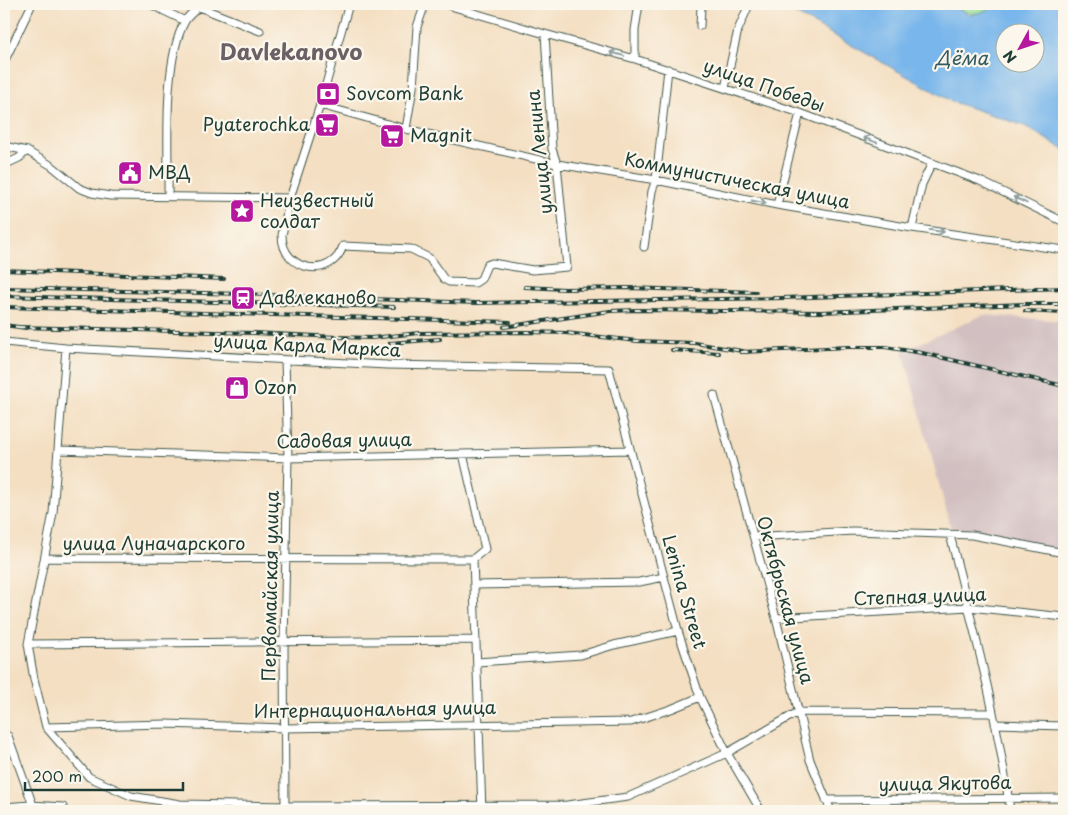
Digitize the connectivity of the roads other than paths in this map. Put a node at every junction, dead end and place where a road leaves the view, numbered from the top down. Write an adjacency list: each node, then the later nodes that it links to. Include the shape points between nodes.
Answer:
1 (32, 4): 15 (street)
2 (150, 4): 10 (street)
3 (349, 4): 18 (street)
4 (425, 4): 20 (street, via 417,27 413,88)
5 (444, 4): 13 (street, улица Победы)
6 (639, 4): 14 (street, via 635,30)
7 (700, 4): 11 (street)
8 (200, 5): 10 (street); 12 (street)
9 (748, 6): 17 (street, via 738,30)
10 (185, 22): 27 (street, via 170,71)
11 (700, 26)
12 (260, 31)
13 (545, 34): 14 (street, улица Победы, one-way to 13); 24 (street, улица Ленина, via 552,149)
14 (636, 59): 16 (street, улица Победы)
15 (4, 62)
16 (668, 69): 17 (street, улица Победы); 26 (street)
17 (725, 88): 19 (street, улица Победы)
18 (320, 105): 20 (street, Коммунистическая улица); 28 (street)
19 (800, 113): 23 (street, улица Победы, one-way to 19); 29 (street)
20 (406, 128): 24 (street, Коммунистическая улица)
21 (4, 146): 22 (street)
22 (27, 151): 25 (street); 27 (street, via 79,188 92,193)
23 (932, 163): 30 (street, улица Победы, one-way to 23, via 980,181); 31 (street, via 922,184)
24 (557, 164): 26 (street, Коммунистическая улица); 28 (street, улица Ленина, via 568,267 533,270 492,262 475,283 449,282 429,258 412,249 343,246 340,255 323,266 305,268 287,253 282,240)
25 (4, 165)
26 (656, 180): 29 (street, Коммунистическая улица, one-way to 29); 32 (street)
27 (168, 196): 28 (street)
28 (290, 198)
29 (777, 205): 31 (street, Коммунистическая улица)
30 (1064, 222)
31 (912, 228): 33 (street, Коммунистическая улица, one-way to 33)
32 (644, 247)
33 (1064, 250)
34 (4, 342): 35 (street, улица Карла Маркса)
35 (66, 348): 36 (street, улица Карла Маркса); 39 (street)
36 (285, 360): 37 (street, улица Карла Маркса); 42 (street, Первомайская улица)
37 (609, 369): 40 (street, Lenina Street)
38 (714, 395): 44 (street, Октябрьская улица)
39 (59, 450): 42 (street, Садовая улица); 46 (street)
40 (630, 450): 41 (street, Садовая улица); 49 (street, Lenina Street)
41 (463, 454): 42 (street, Садовая улица); 48 (street, via 485,549)
42 (288, 458): 47 (street, Первомайская улица)
43 (950, 535): 44 (street, via 853,531); 45 (street, via 972,535); 51 (street)
44 (754, 537): 53 (street, Октябрьская улица)
45 (1064, 553)
46 (45, 558): 47 (street, улица Луначарского); 57 (street)
47 (284, 559): 48 (street, улица Луначарского); 56 (street, Первомайская улица)
48 (473, 559): 50 (street)
49 (664, 577): 50 (street, via 639,582); 54 (street, Lenina Street)
50 (474, 585): 55 (street)
51 (969, 607): 52 (street, Степная улица); 53 (street, Степная улица); 61 (street)
52 (1064, 617)
53 (776, 618): 60 (street, Октябрьская улица)
54 (678, 630): 58 (street, via 581,655); 59 (street, Lenina Street)
55 (476, 640): 56 (street); 58 (street)
56 (284, 642): 57 (street); 66 (street, Первомайская улица)
57 (28, 644): 65 (street)
58 (477, 662): 62 (street)
59 (700, 697): 62 (street, Интернациональная улица, via 631,722); 68 (street, Lenina Street)
60 (798, 712): 61 (street); 68 (street); 71 (street, Октябрьская улица, via 810,760)
61 (992, 713): 63 (street)
62 (479, 724): 66 (street, Интернациональная улица); 76 (street)
63 (995, 724): 64 (street); 69 (street)
64 (1064, 726)
65 (46, 727): 66 (street, Интернациональная улица, via 166,724); 75 (street, via 89,777 131,796 180,804)
66 (284, 728): 75 (street, Первомайская улица)
67 (6, 735): 74 (street)
68 (727, 752): 76 (street, via 628,797 567,805); 77 (street, Lenina Street)
69 (1009, 798): 70 (street, улица Якутова); 71 (street, улица Якутова); 79 (street)
70 (1064, 798)
71 (826, 800): 78 (street, Октябрьская улица)
72 (4, 807): 74 (street)
73 (63, 807): 74 (street)
74 (33, 808)
75 (285, 808): 76 (street)
76 (482, 808)
77 (761, 811)
78 (831, 811)
79 (1010, 811)

